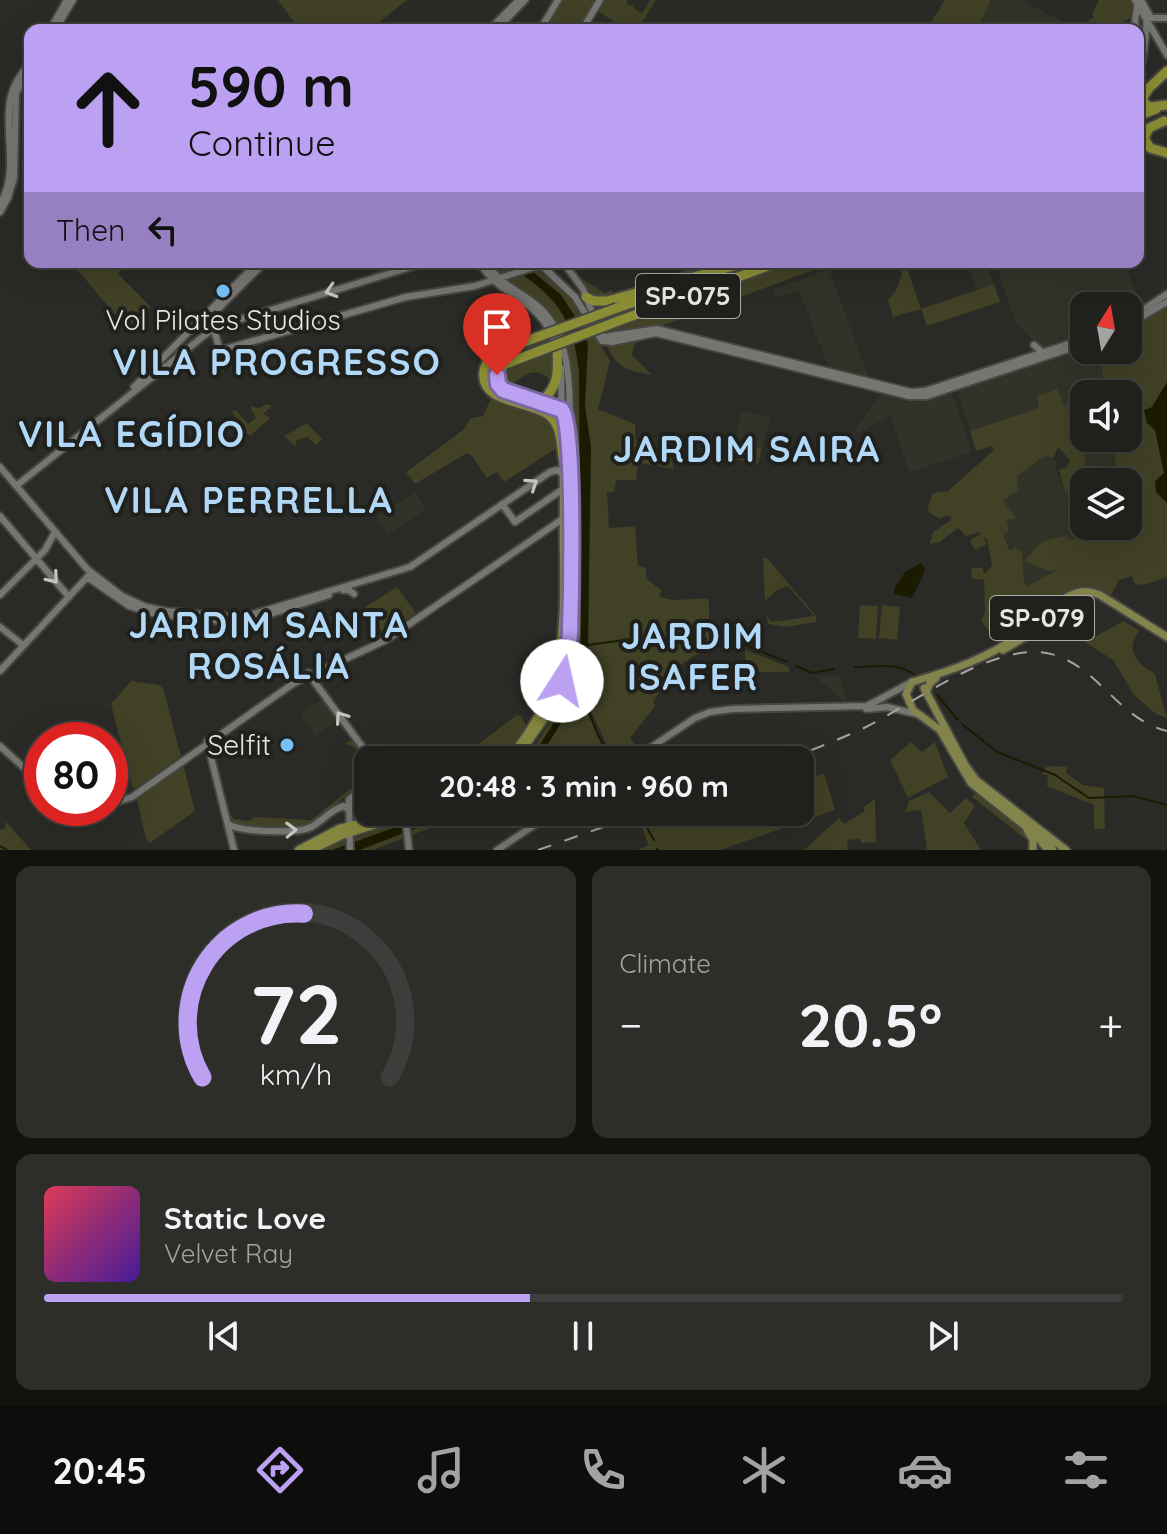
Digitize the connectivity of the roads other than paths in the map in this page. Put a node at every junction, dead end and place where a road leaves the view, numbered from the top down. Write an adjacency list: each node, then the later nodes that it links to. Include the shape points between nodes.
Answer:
1 (519, 0): 11 (main road)
2 (525, 0): 12 (main road)
3 (558, 0): 13 (main road)
4 (600, 0): 14 (main road)
5 (1138, 1): 7 (main road); 16 (main road); 17 (main road)
6 (70, 2): 9 (main road); 10 (main road)
7 (1145, 10): 8 (main road, via 1152,18); 15 (main road)
8 (1167, 18)
9 (54, 24)
10 (57, 24)
11 (495, 24)
12 (502, 24)
13 (544, 24)
14 (586, 24)
15 (1142, 24)
16 (1142, 24)
17 (1142, 24)
18 (1144, 28): 19 (main road)
19 (1165, 52)
20 (1167, 69): 23 (highway); 24 (highway)
21 (24, 72): 32 (main road, via 11,93)
22 (24, 81): 32 (main road, via 16,96)
23 (1144, 89)
24 (1144, 94)
25 (1144, 100): 26 (highway, via 1150,107)
26 (1167, 105): 27 (highway)
27 (1144, 114)
28 (1166, 120): 29 (highway); 31 (highway, via 1148,129 1144,138 1150,148)
29 (1144, 128)
30 (1144, 148): 31 (highway)
31 (1167, 154)
32 (12, 172): 33 (main road)
33 (12, 187): 34 (main road); 35 (main road)
34 (0, 204)
35 (0, 212)
36 (253, 268): 54 (main road)
37 (259, 268): 54 (main road)
38 (407, 268): 55 (main road, one-way to 55)
39 (485, 268): 48 (main road)
40 (489, 268): 48 (main road)
41 (528, 268): 47 (main road)
42 (541, 268): 63 (main road, via 583,307 602,341 656,333)
43 (567, 268): 51 (main road)
44 (724, 268): 51 (highway, via 607,301)
45 (728, 268): 64 (highway, SP-075, bridge, via 505,349 489,359 484,375 489,390)
46 (763, 268): 64 (highway, SP-075, bridge, via 505,364 497,377)
47 (508, 275): 48 (main road); 49 (main road)
48 (494, 276): 49 (main road); 55 (main road, via 475,286 406,297 222,350); 59 (main road, via 543,317)
49 (513, 289): 68 (main road, via 548,315 564,353 569,379)
50 (1167, 294): 52 (main road)
51 (586, 297): 63 (main road, via 602,335 612,338 668,329)
52 (1162, 303): 53 (main road)
53 (1142, 314)
54 (210, 315): 55 (main road); 66 (main road)
55 (215, 327): 66 (main road)
56 (1034, 345): 60 (main road)
57 (1070, 346): 60 (main road)
58 (1070, 347): 63 (main road)
59 (557, 351): 65 (highway, via 558,373 550,394 541,400); 67 (main road)
60 (1043, 353): 62 (main road)
61 (1010, 355): 62 (main road)
62 (1006, 364): 63 (main road)
63 (921, 395)
64 (509, 396): 65 (highway); 68 (highway, via 554,419)
65 (526, 398): 67 (highway)
66 (116, 406): 71 (main road)
67 (562, 410): 68 (highway, via 567,416)
68 (566, 460): 70 (highway); 75 (highway)
69 (0, 467): 71 (main road)
70 (563, 474): 72 (highway); 73 (main road, one-way to 70, via 553,470)
71 (16, 486): 76 (main road)
72 (563, 489): 73 (main road, via 515,522); 75 (highway)
73 (502, 504): 79 (main road, via 410,567)
74 (0, 516): 77 (main road)
75 (563, 519): 89 (main road, via 382,639); 89 (main road, via 386,640); 98 (highway, via 560,662 544,709); 99 (highway, via 570,632 566,663 549,711)
76 (55, 532): 77 (main road); 78 (main road)
77 (37, 559): 82 (main road); 84 (main road, one-way to 84)
78 (90, 574): 81 (main road, via 132,602 231,617); 83 (main road, via 129,606 189,618 258,618); 84 (main road)
79 (383, 576): 80 (main road); 80 (main road)
80 (350, 589): 81 (main road); 83 (main road)
81 (334, 590): 83 (main road)
82 (0, 595)
83 (326, 596)
84 (69, 597): 87 (main road)
85 (0, 629): 87 (main road)
86 (1167, 639): 90 (main road, SP-079, via 1100,595 1079,592 997,649); 91 (main road, SP-079, via 1099,600 1081,596 1011,646 931,681)
87 (23, 645): 88 (main road)
88 (0, 671)
89 (309, 673): 95 (main road); 97 (main road, one-way to 89)
90 (912, 682): 91 (main road); 93 (main road, via 867,706 733,709); 94 (main road, via 906,698)
91 (926, 692): 92 (main road)
92 (933, 704): 94 (main road); 111 (main road, via 972,776)
93 (708, 715): 94 (main road, via 883,707); 100 (main road)
94 (917, 715): 106 (main road, via 943,734 971,783)
95 (207, 744): 103 (main road); 104 (main road); 107 (main road)
96 (0, 746): 101 (main road)
97 (362, 746)
98 (517, 746)
99 (525, 746)
100 (657, 746)
101 (24, 768)
102 (354, 794): 105 (main road)
103 (128, 795)
104 (128, 800)
105 (347, 809): 107 (main road, one-way to 105, via 240,829 303,830 338,807); 112 (main road)
106 (1018, 820): 119 (main road, via 1033,840); 120 (main road)
107 (228, 824): 114 (main road)
108 (368, 826): 112 (highway)
109 (407, 826): 113 (main road)
110 (536, 826): 118 (main road)
111 (1037, 828): 120 (main road); 121 (main road)
112 (349, 832): 115 (highway); 116 (highway); 117 (main road)
113 (409, 848)
114 (234, 850)
115 (299, 850)
116 (311, 850)
117 (350, 850)
118 (500, 850)
119 (1033, 850)
120 (1050, 850)
121 (1066, 850)

